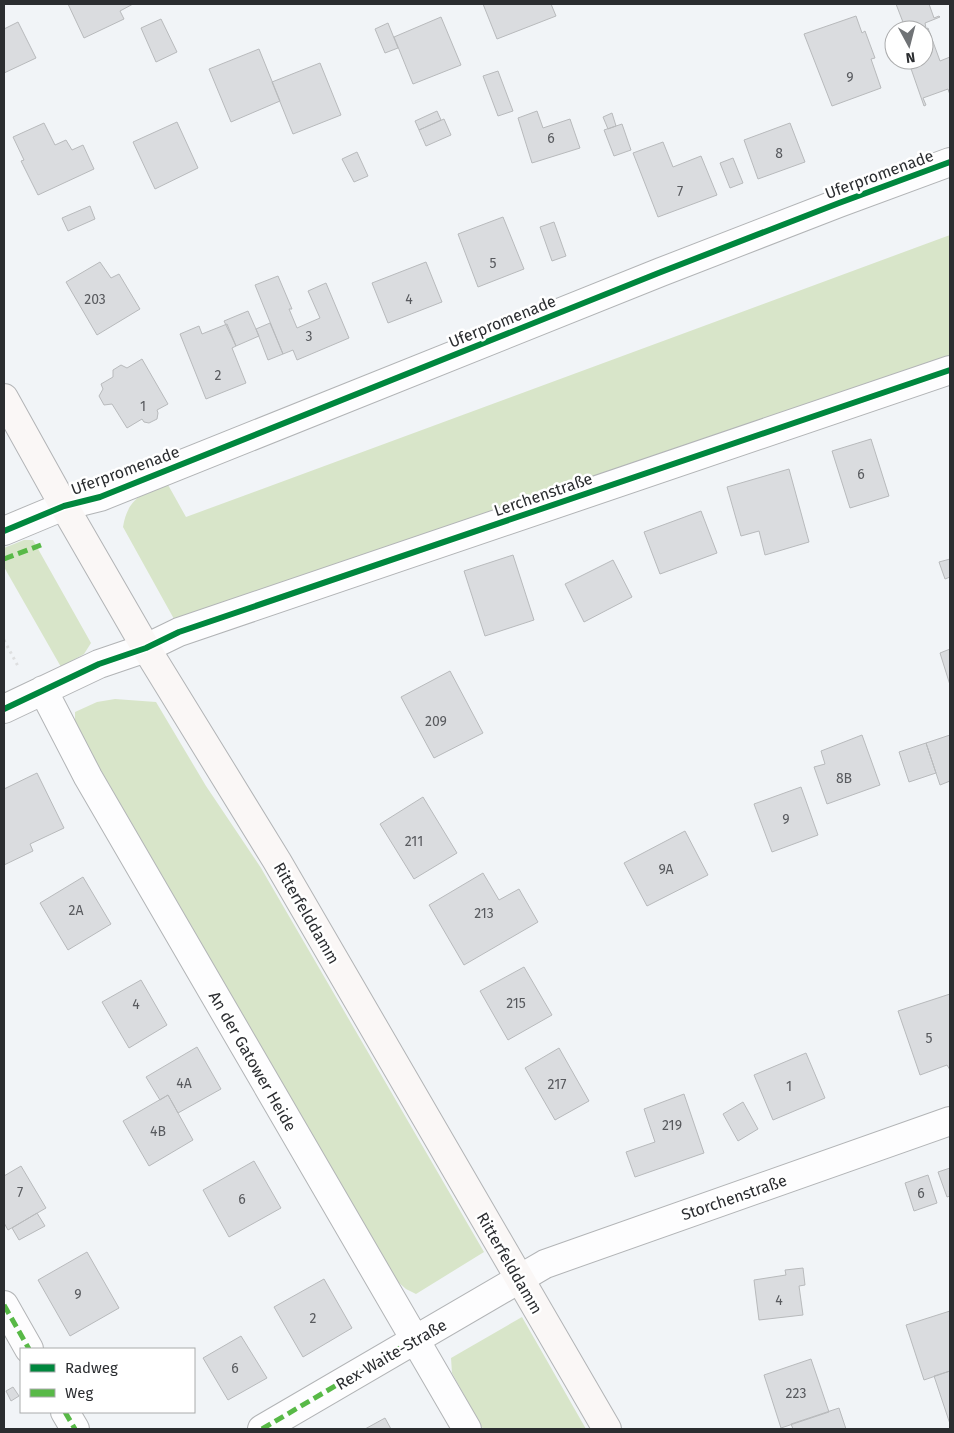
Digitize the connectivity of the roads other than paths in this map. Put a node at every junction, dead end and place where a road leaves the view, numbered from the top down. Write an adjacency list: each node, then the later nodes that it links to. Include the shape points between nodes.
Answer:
1 (950, 162): 4 (street, Uferpromenade, via 652,276 100,497)
2 (950, 370): 6 (street, Lerchenstraße, via 188,629)
3 (4, 398): 4 (main road, Ritterfelddamm)
4 (64, 506): 5 (street, Uferpromenade); 6 (main road, Ritterfelddamm)
5 (4, 531)
6 (146, 648): 7 (street, Lerchenstraße, via 99,664); 10 (main road, Ritterfelddamm, via 276,861)
7 (43, 690): 8 (street, Lerchenstraße); 12 (street, An der Gatower Heide, via 88,777)
8 (4, 709)
9 (950, 1121): 10 (street, Storchenstraße, via 545,1264)
10 (519, 1278): 12 (street, Rex-Waite-Straße); 18 (main road, Ritterfelddamm)
11 (4, 1305): 13 (street)
12 (415, 1339): 16 (street, Rex-Waite-Straße); 17 (street, An der Gatower Heide)
13 (28, 1348)
14 (66, 1413): 15 (street)
15 (75, 1429)
16 (262, 1429)
17 (467, 1429)
18 (607, 1429)

